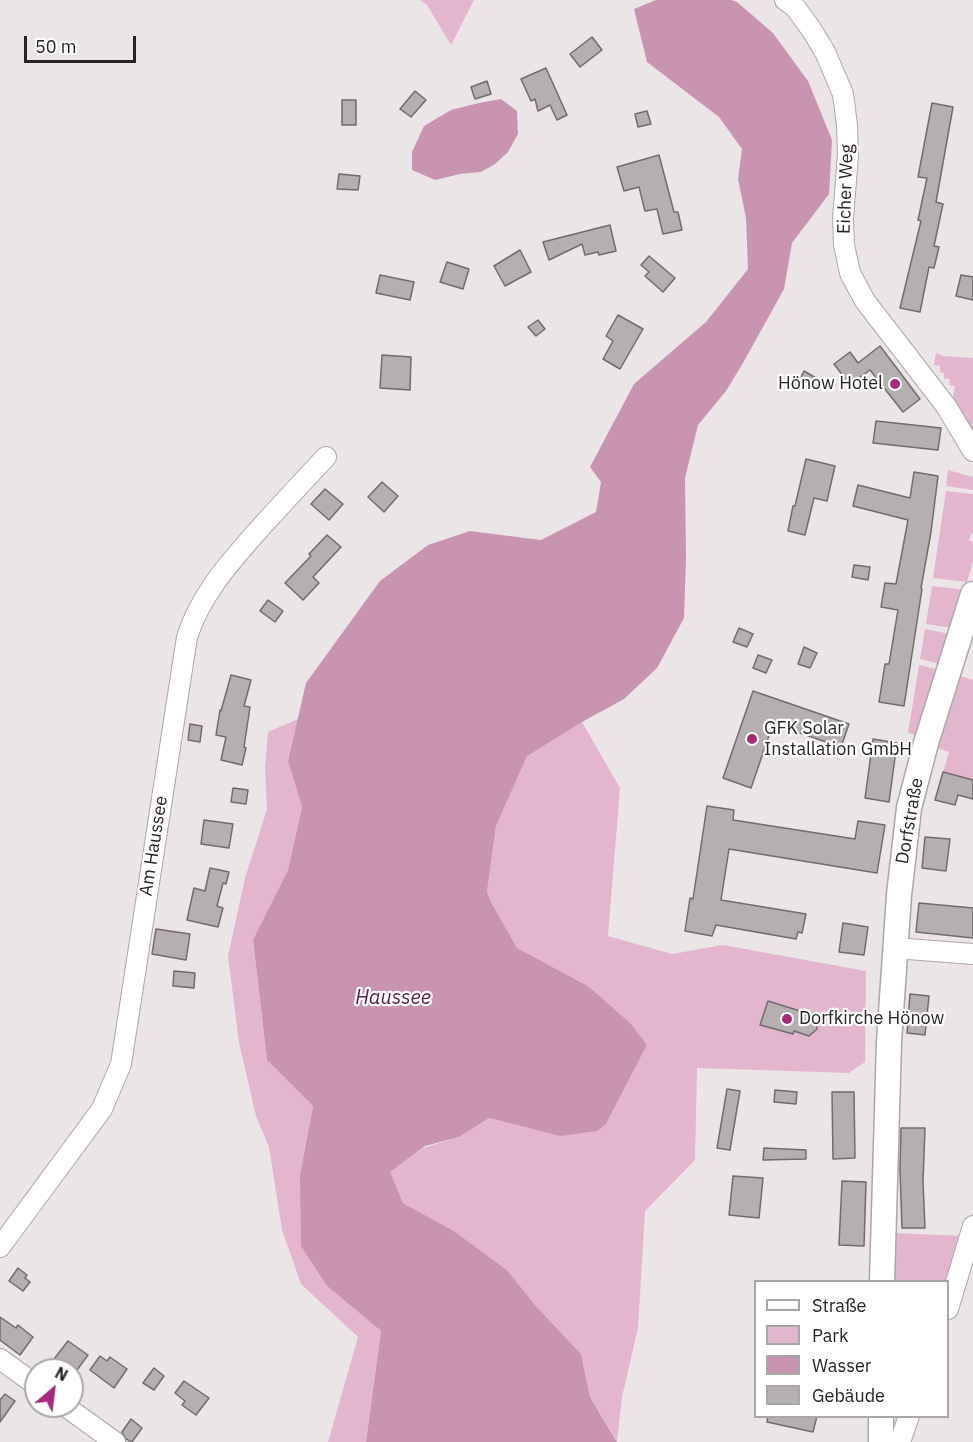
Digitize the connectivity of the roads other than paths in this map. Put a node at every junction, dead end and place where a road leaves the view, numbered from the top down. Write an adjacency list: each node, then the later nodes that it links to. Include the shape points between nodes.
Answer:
1 (785, 0): 2 (street, Eicher Weg, via 811,29 843,94 848,125 844,245 850,273 865,301 946,406)
2 (973, 451)
3 (326, 457): 8 (street, Am Haussee, via 225,568 191,624 121,1064 102,1109)
4 (971, 608): 5 (main road, Dorfstraße, via 926,743 909,808)
5 (895, 948): 6 (street); 9 (main road, Dorfstraße)
6 (973, 954)
7 (973, 1226): 10 (street)
8 (0, 1247)
9 (882, 1280)
10 (949, 1306)
11 (0, 1359): 12 (street)
12 (24, 1376)
13 (82, 1418): 16 (street)
14 (881, 1418): 17 (main road)
15 (908, 1418): 18 (street)
16 (115, 1442)
17 (881, 1442)
18 (900, 1442)

